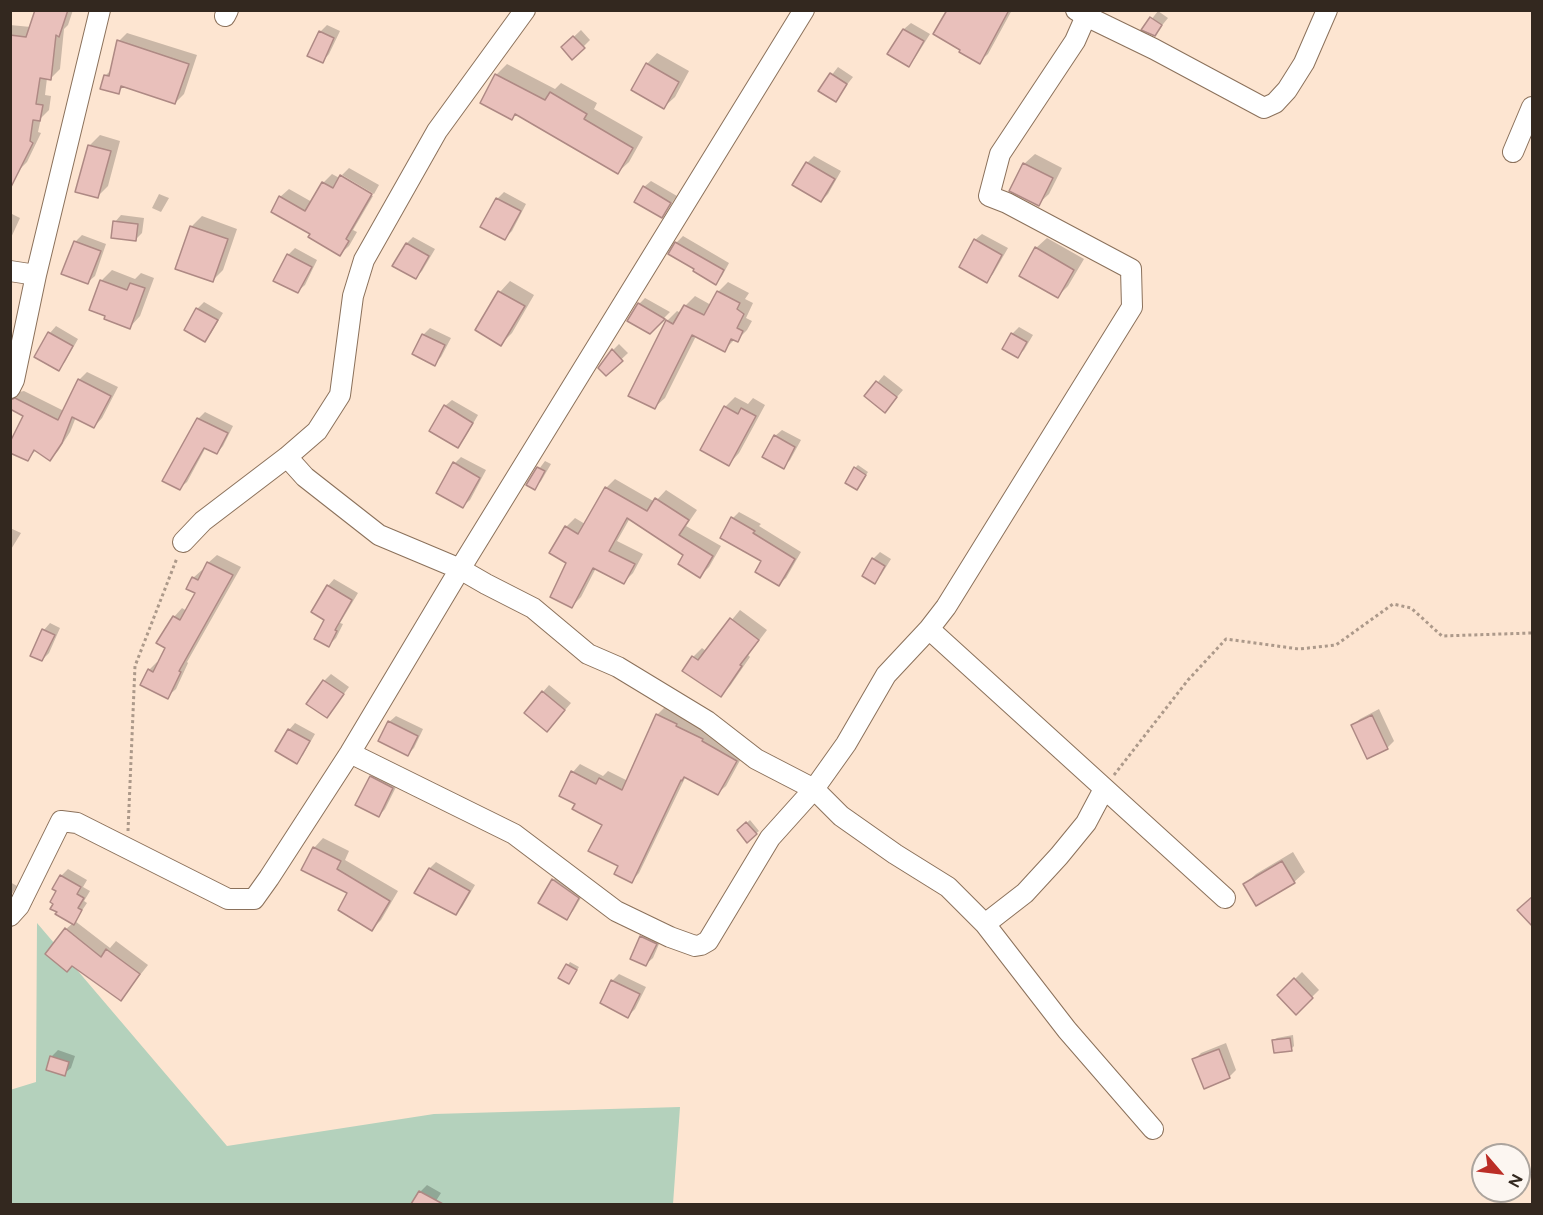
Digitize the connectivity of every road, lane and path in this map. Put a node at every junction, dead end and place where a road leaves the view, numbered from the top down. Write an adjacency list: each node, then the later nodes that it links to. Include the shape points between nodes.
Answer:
1 (100, 10): 9 (street)
2 (525, 10): 11 (street, via 437,131 364,260 353,296 340,395 317,431)
3 (804, 10): 13 (street)
4 (1327, 10): 5 (street, via 1304,63 1287,90 1275,103 1263,108)
5 (1081, 13): 14 (street, via 1075,41 1000,154 989,196 1131,269 1132,307)
6 (1533, 107): 7 (street)
7 (1513, 152)
8 (10, 271): 9 (street)
9 (36, 275): 10 (street)
10 (10, 388)
11 (287, 457): 12 (street, via 203,521); 13 (street, via 304,477 379,535)
12 (183, 542): 19 (path, via 135,666)
13 (460, 569): 16 (street); 17 (street, via 534,608 588,654 618,667 707,722 756,759)
14 (929, 630): 17 (street, via 886,675 846,744); 18 (street)
15 (1533, 633): 18 (path, via 1442,636 1411,608 1393,604 1336,645 1299,649 1226,639 1188,680)
16 (350, 753): 17 (street, via 514,834 616,911 695,946 708,941 770,838); 19 (street, via 254,899 228,899)
17 (814, 789): 22 (street, via 841,816 948,887)
18 (1104, 789): 20 (street); 22 (street, via 1086,823 1059,856 1025,893)
19 (127, 848): 21 (street, via 77,823 61,821 19,906)
20 (1225, 898)
21 (10, 916)
22 (985, 924): 23 (street, via 1067,1030)
23 (1153, 1130)

